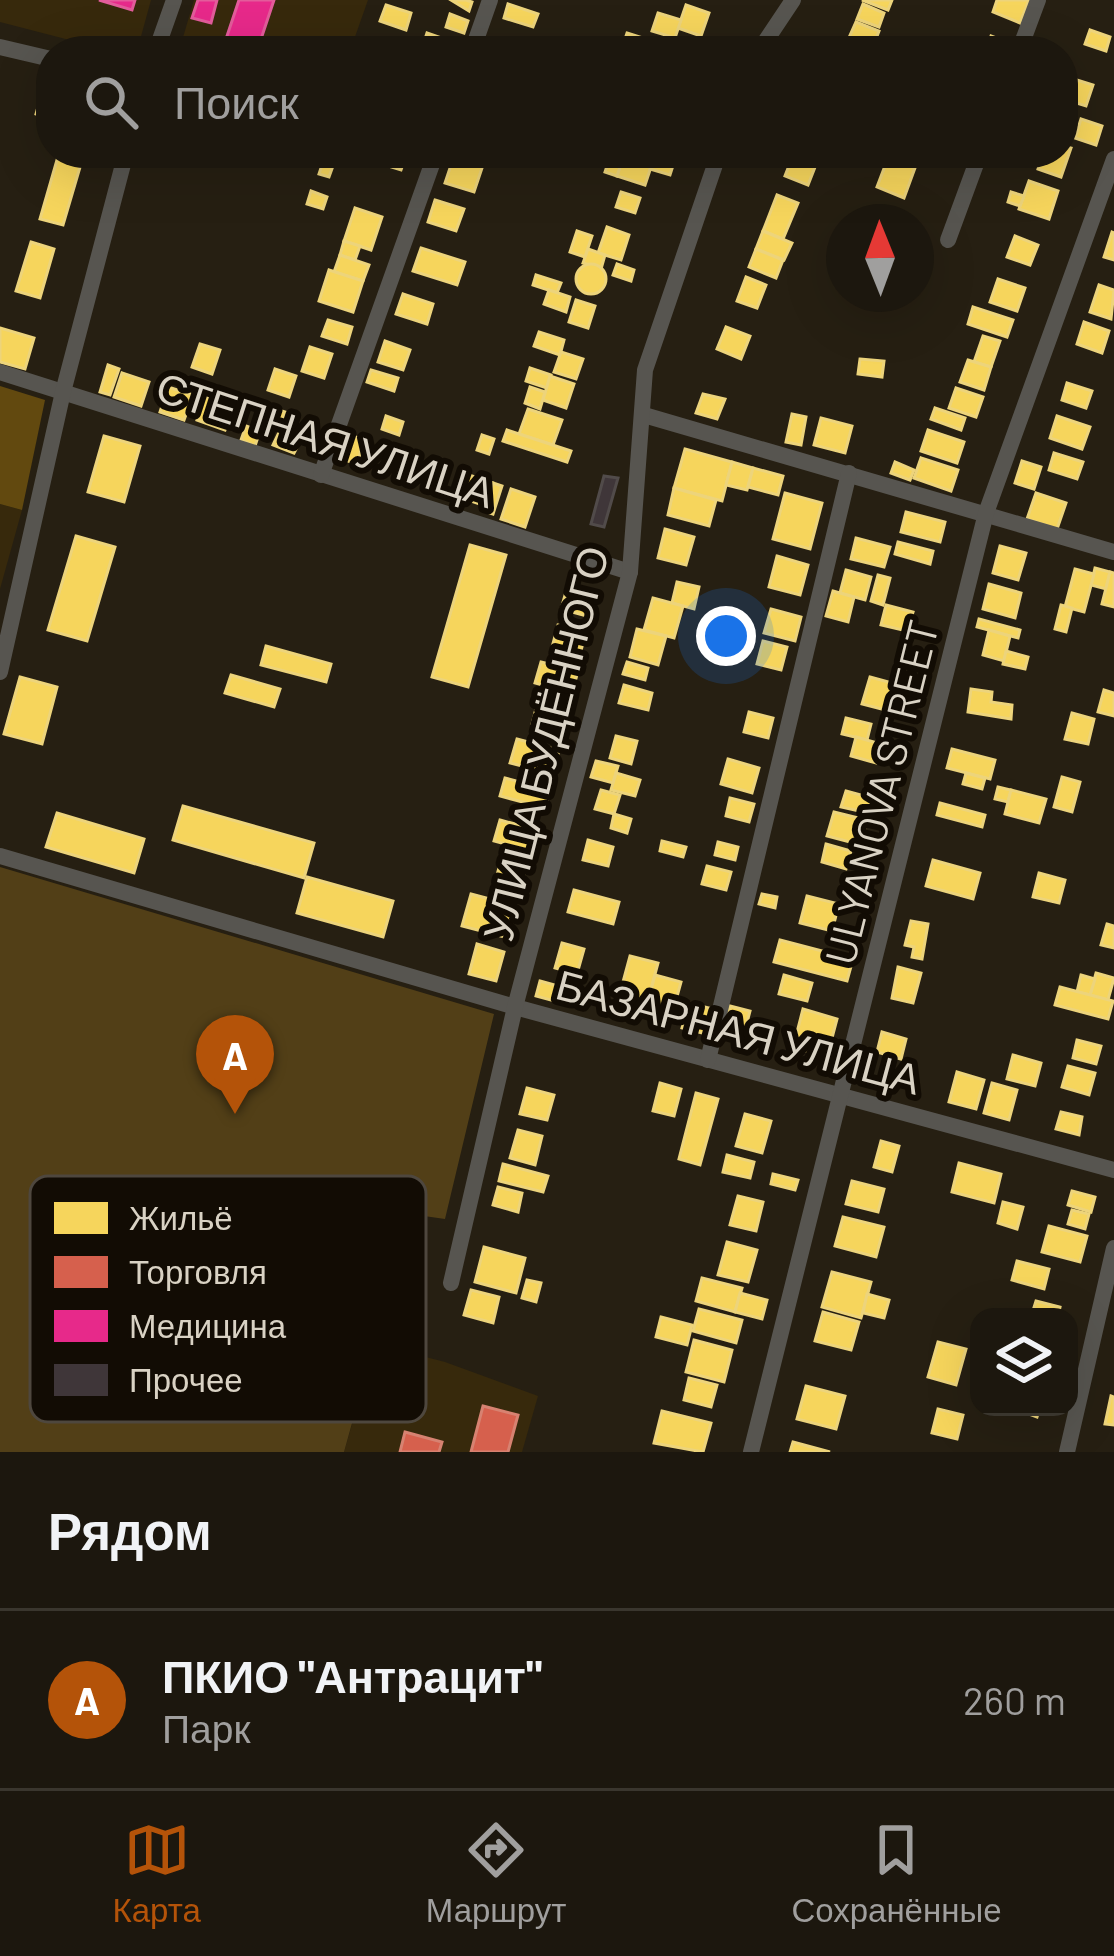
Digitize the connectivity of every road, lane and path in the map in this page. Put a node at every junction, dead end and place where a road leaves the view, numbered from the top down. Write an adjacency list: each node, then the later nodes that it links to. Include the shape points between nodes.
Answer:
1 (174, 0): 5 (street)
2 (490, 0): 6 (street)
3 (793, 0): 7 (street)
4 (1038, 0): 8 (street)
5 (161, 36)
6 (477, 36)
7 (769, 36)
8 (1025, 36)
9 (0, 47): 10 (street)
10 (36, 55)
11 (1114, 159): 22 (street, ULYANOVA STREET)
12 (122, 168): 18 (street)
13 (431, 168): 21 (street)
14 (714, 168): 19 (street, УЛИЦА БУДЁННОГО, via 645,370)
15 (974, 168): 16 (street)
16 (948, 240)
17 (0, 373): 18 (street, СТЕПНАЯ УЛИЦА)
18 (63, 392): 21 (street, СТЕПНАЯ УЛИЦА); 25 (street)
19 (644, 415): 20 (street); 24 (street, УЛИЦА БУДЁННОГО)
20 (849, 473): 22 (street); 28 (street)
21 (321, 475): 24 (street, СТЕПНАЯ УЛИЦА)
22 (986, 513): 23 (street); 29 (street, ULYANOVA STREET)
23 (1114, 552)
24 (630, 572): 27 (street, УЛИЦА БУДЁННОГО)
25 (0, 672)
26 (0, 856): 27 (street, БАЗАРНАЯ УЛИЦА)
27 (515, 1007): 28 (street, БАЗАРНАЯ УЛИЦА); 32 (street, УЛИЦА БУДЁННОГО)
28 (708, 1060): 29 (street, БАЗАРНАЯ УЛИЦА)
29 (842, 1095): 30 (street, БАЗАРНАЯ УЛИЦА); 33 (street, ULYANOVA STREET)
30 (1114, 1170)
31 (1114, 1247): 34 (street)
32 (451, 1283)
33 (751, 1452)
34 (1067, 1452)

